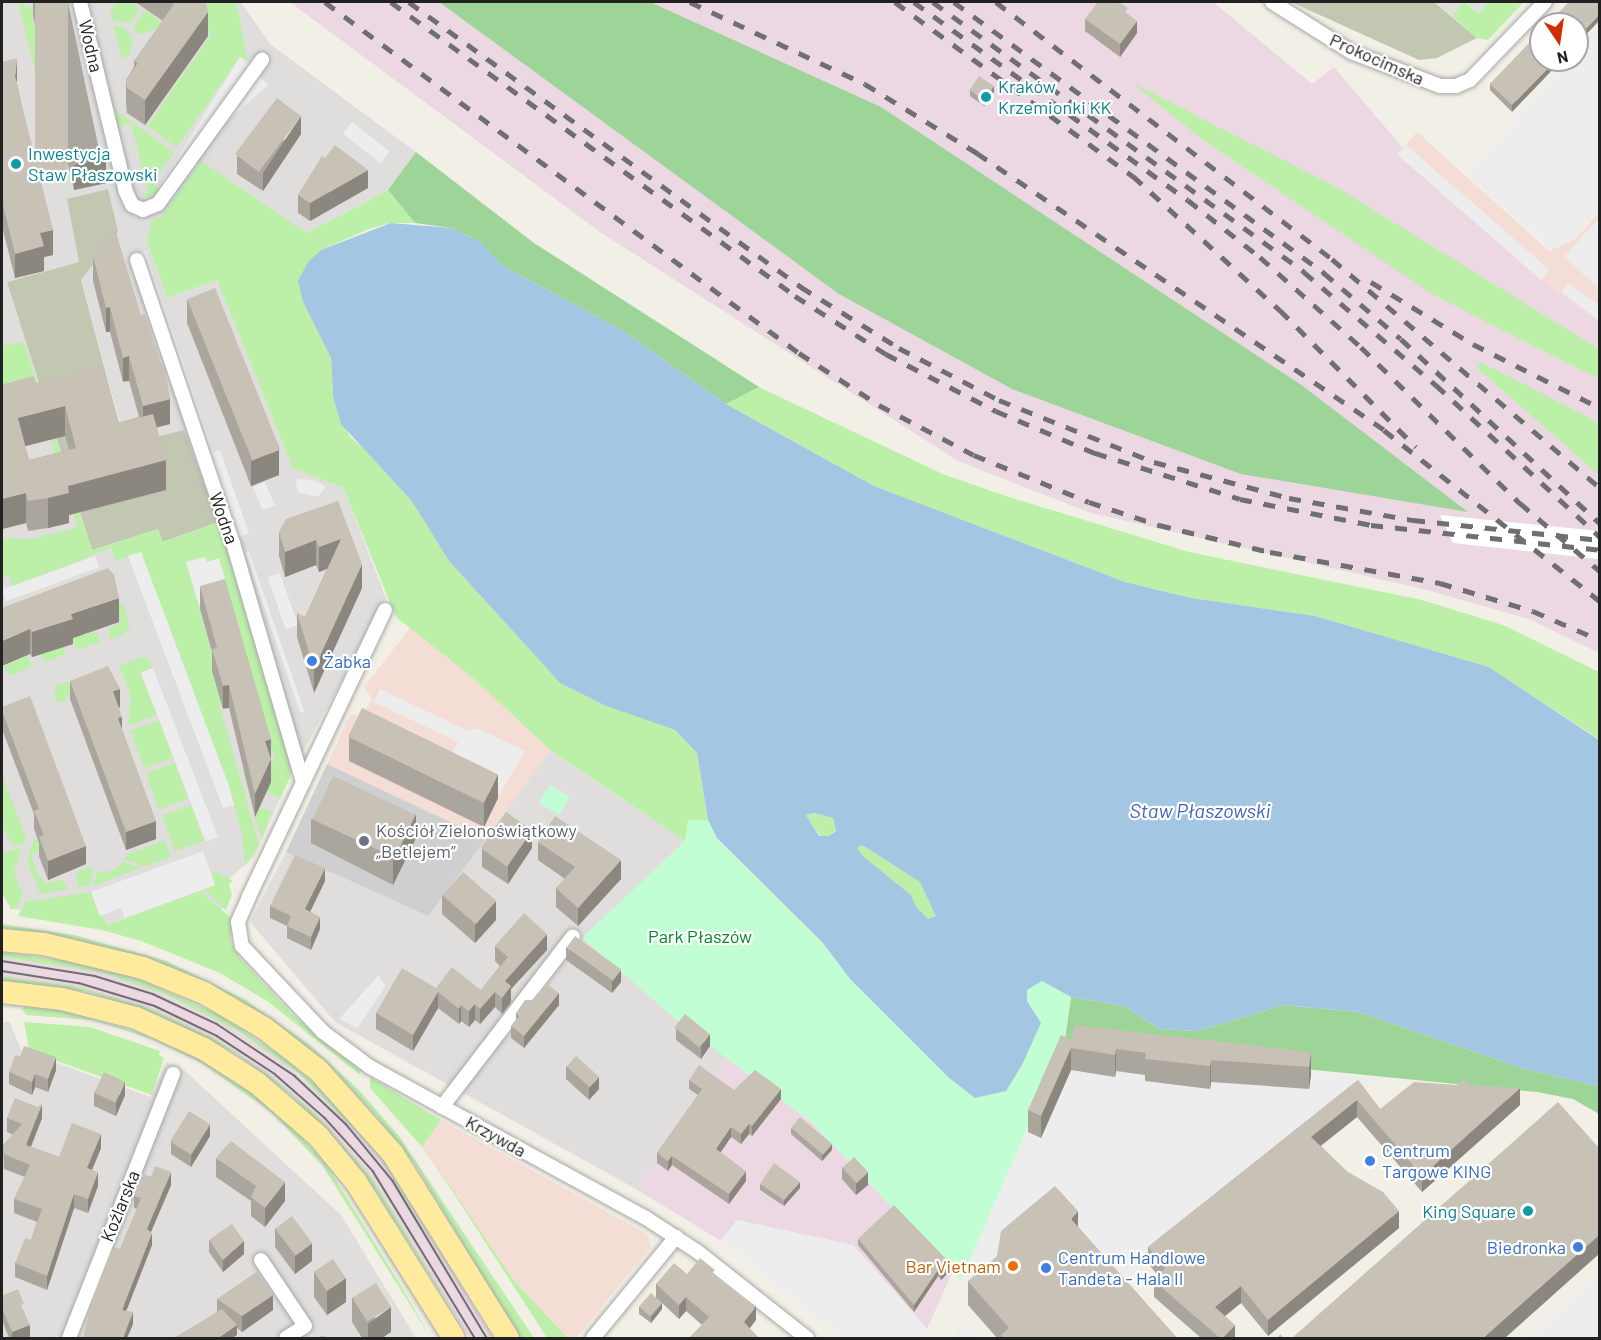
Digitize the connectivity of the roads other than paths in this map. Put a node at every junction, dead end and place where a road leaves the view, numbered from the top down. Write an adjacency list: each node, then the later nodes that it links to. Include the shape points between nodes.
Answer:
1 (81, 2): 4 (street, Wodna, via 126,192 132,205 143,210 158,204)
2 (1272, 2): 3 (street, Prokocimska, via 1351,52 1440,86 1456,86 1470,80)
3 (1545, 2)
4 (262, 60)
5 (136, 260): 7 (street, Wodna, via 233,543)
6 (385, 610): 7 (street)
7 (302, 779): 12 (street, Krzywda, via 238,930 247,953 339,1045)
8 (573, 936): 12 (street)
9 (2, 940): 18 (main road, via 44,944 143,968 204,993 264,1028 318,1070 393,1154)
10 (2, 992): 17 (main road, via 62,999 136,1018 204,1048 257,1083 318,1136 356,1182)
11 (173, 1074): 15 (street, Koźlarska)
12 (442, 1107): 13 (street, Krzywda)
13 (676, 1237): 19 (street); 20 (street, Krzywda)
14 (261, 1260): 16 (street, via 305,1326)
15 (69, 1338)
16 (286, 1338)
17 (454, 1338)
18 (508, 1338)
19 (593, 1338)
20 (807, 1338)

